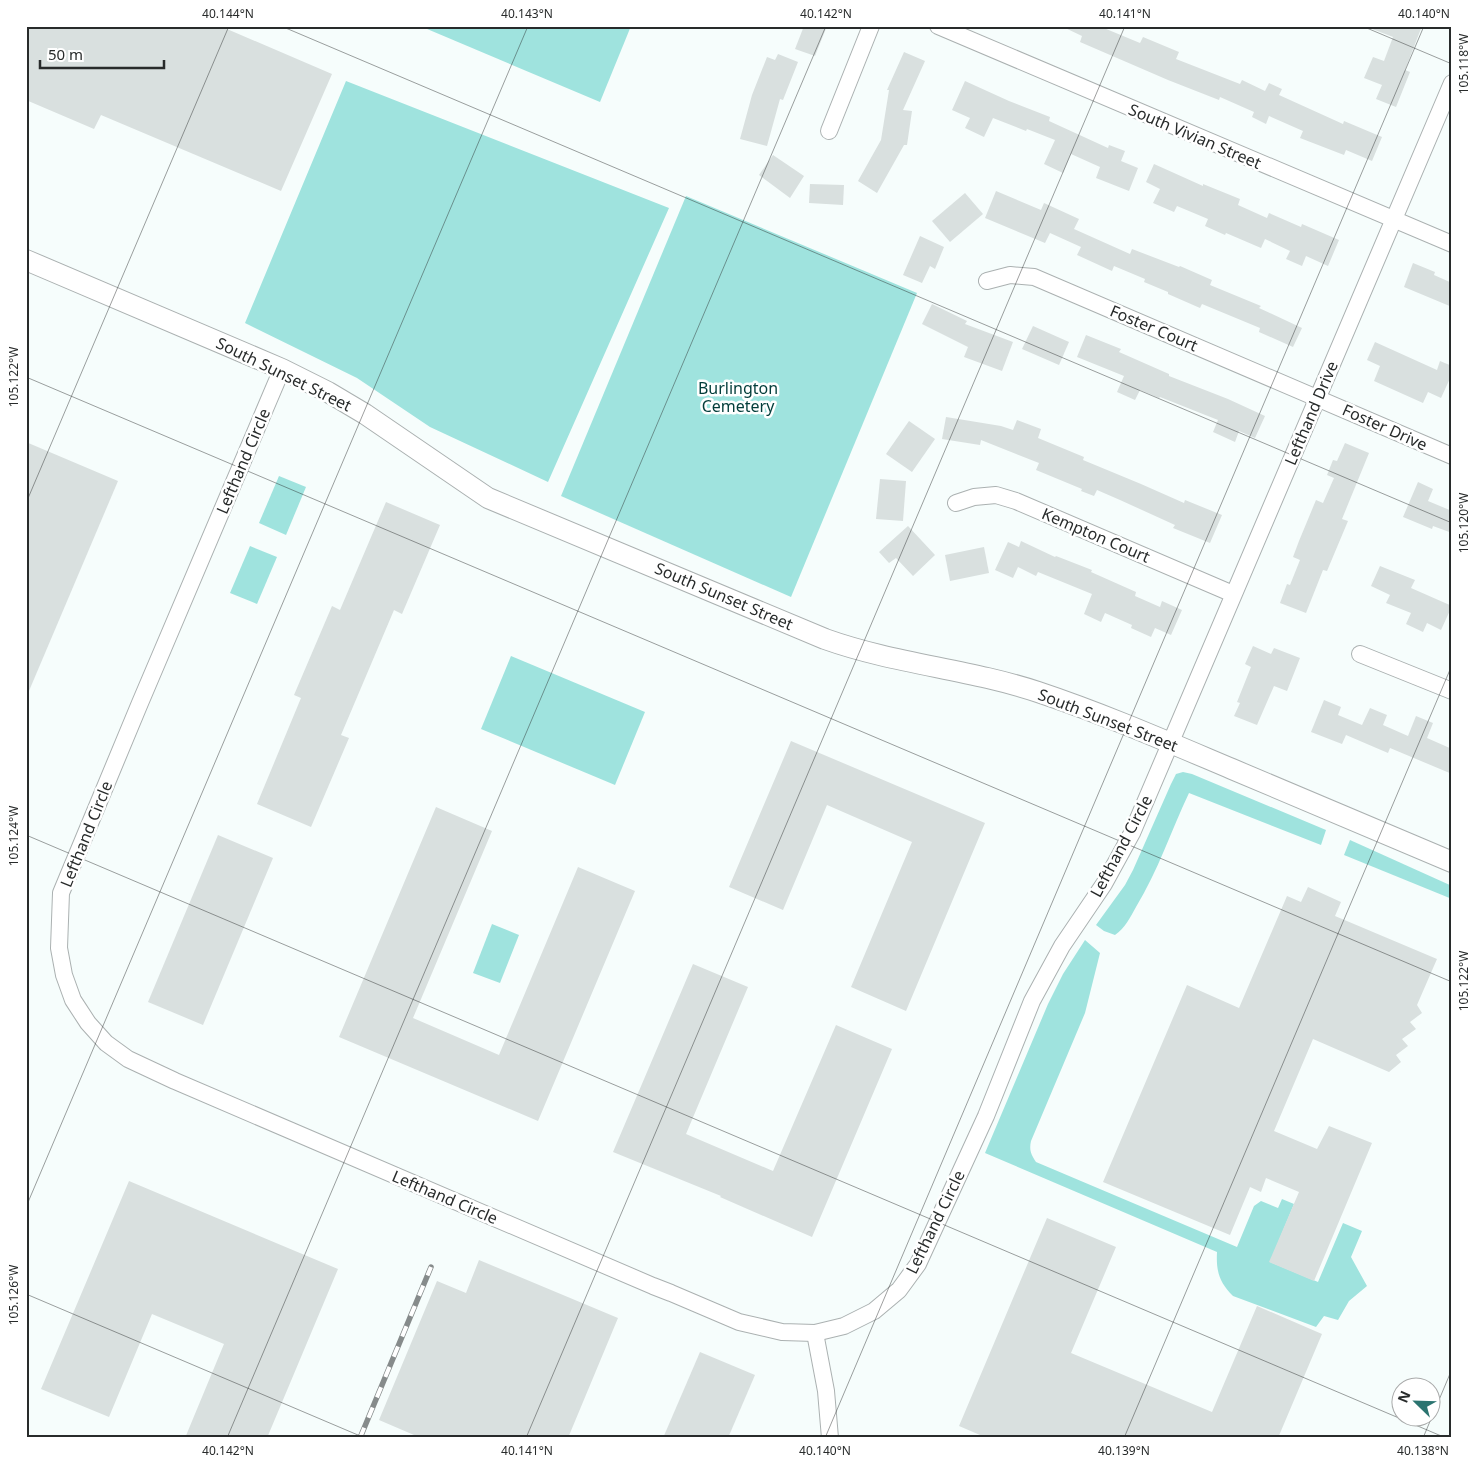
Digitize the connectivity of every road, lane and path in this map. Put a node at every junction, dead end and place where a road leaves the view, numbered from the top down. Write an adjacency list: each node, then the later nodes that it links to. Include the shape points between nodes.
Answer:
1 (872, 26): 4 (street)
2 (938, 26): 5 (street, South Vivian Street)
3 (1452, 83): 5 (street, Lefthand Drive)
4 (829, 131)
5 (1394, 219): 6 (street, South Vivian Street); 10 (street, Lefthand Drive)
6 (1452, 244)
7 (26, 260): 9 (street, South Sunset Street)
8 (987, 281): 10 (street, Foster Court, via 1010,274 1034,277)
9 (282, 369): 16 (street, South Sunset Street, via 366,414 488,498 825,639 896,660 1010,683); 18 (street, Lefthand Circle, via 61,893 59,948 73,1000 106,1043 128,1059 175,1081 739,1322 782,1332)
10 (1318, 397): 11 (street, Foster Drive); 13 (street, Lefthand Drive)
11 (1452, 456)
12 (956, 503): 13 (street, Kempton Court, via 996,495 1016,501)
13 (1233, 594): 16 (street, Lefthand Drive)
14 (1360, 654): 15 (street)
15 (1452, 691)
16 (1170, 743): 17 (street, South Sunset Street); 18 (street, Lefthand Circle, via 1127,842 1032,1001 986,1116 918,1264 899,1290 874,1311 844,1326)
17 (1452, 862)
18 (815, 1333): 19 (street, via 826,1391)
19 (830, 1438)

